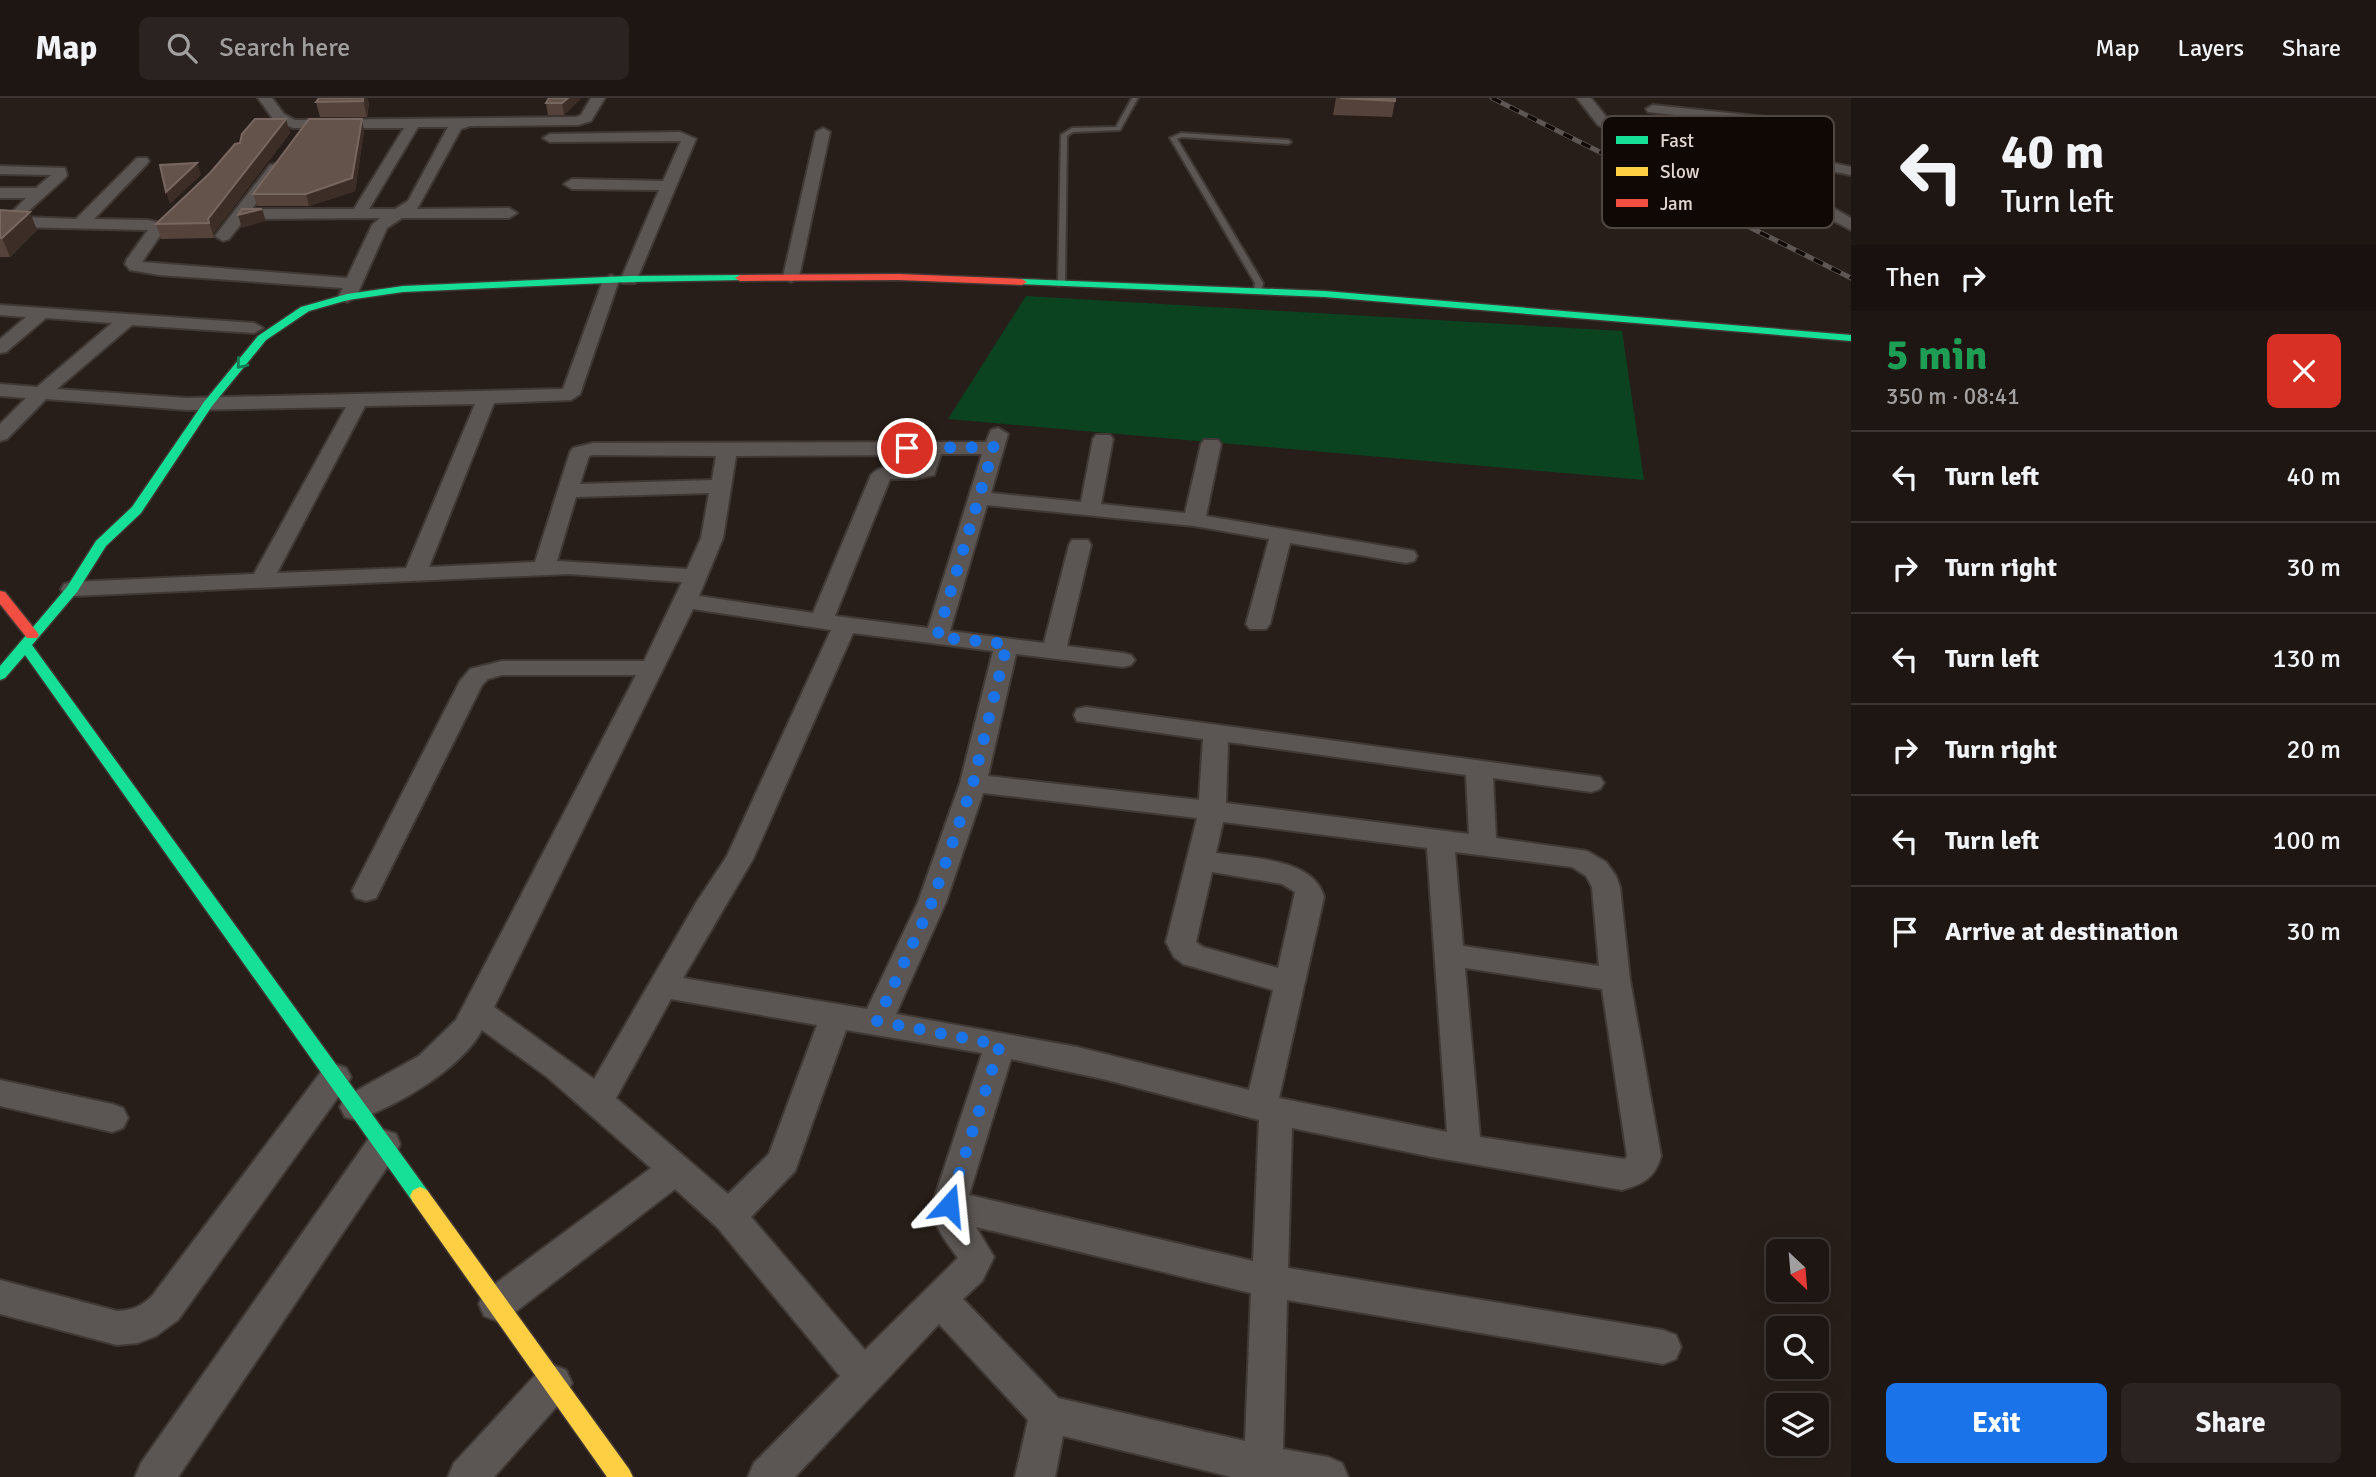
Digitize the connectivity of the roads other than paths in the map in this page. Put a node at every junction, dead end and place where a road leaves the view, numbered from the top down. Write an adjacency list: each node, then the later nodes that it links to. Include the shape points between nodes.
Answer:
1 (265, 98): 9 (street, via 285,121 303,130)
2 (598, 98): 7 (street)
3 (1135, 98): 33 (lane, via 1118,129 1072,130 1065,135)
4 (1584, 98): 8 (street)
5 (1653, 109): 6 (street)
6 (1712, 116)
7 (586, 118): 10 (street); 12 (street)
8 (1602, 118)
9 (414, 123): 10 (street); 22 (street)
10 (462, 123): 25 (street, via 456,126 414,204)
11 (822, 132): 31 (street)
12 (578, 138): 13 (street); 19 (street, via 686,137 689,142)
13 (541, 139)
14 (1288, 142): 34 (lane, via 1173,138)
15 (282, 158): 24 (street)
16 (142, 161): 28 (street)
17 (0, 170): 21 (street, via 60,171)
18 (572, 184): 19 (street)
19 (668, 186): 32 (street)
20 (0, 193): 21 (street)
21 (39, 193): 27 (street)
22 (359, 213): 24 (street); 25 (street)
23 (509, 213): 25 (street)
24 (241, 214): 30 (street)
25 (398, 214): 35 (street, via 380,225)
26 (1834, 215): 29 (street)
27 (8, 222): 28 (street)
28 (80, 224): 35 (street, via 162,227 135,259 136,266)
29 (1851, 225)
30 (223, 236)
31 (791, 273): 32 (main road); 33 (main road)
32 (624, 277): 35 (main road, via 465,279); 48 (street, via 573,392)
33 (1061, 280): 34 (main road)
34 (1258, 287): 38 (main road, via 1380,289)
35 (351, 290): 40 (main road, via 295,304); 50 (main road, one-way to 50, via 305,309 262,338)
36 (0, 310): 37 (street)
37 (42, 313): 39 (street); 44 (street)
38 (1651, 316): 41 (main road); 42 (main road)
39 (128, 319): 40 (street); 47 (street)
40 (254, 328): 43 (main road)
41 (1851, 329)
42 (1851, 338)
43 (236, 344)
44 (0, 348)
45 (219, 364): 51 (main road)
46 (0, 390): 47 (street)
47 (41, 393): 51 (street); 52 (street)
48 (487, 398): 49 (street); 68 (street)
49 (359, 400): 50 (street); 70 (street)
50 (208, 404): 51 (street); 64 (main road, via 137,510)
51 (183, 410)
52 (0, 435)
53 (1103, 439): 60 (street)
54 (1212, 444): 62 (street)
55 (933, 448): 56 (street); 59 (street, via 996,440); 74 (street, via 922,474 881,475)
56 (727, 450): 57 (street); 58 (street, via 585,450 577,456)
57 (720, 486): 58 (street); 69 (street, via 712,538)
58 (569, 491): 67 (street)
59 (977, 498): 60 (street); 76 (street)
60 (1090, 508): 62 (street)
61 (109, 515): 64 (main road)
62 (1194, 520): 63 (street)
63 (1281, 535): 66 (street); 75 (street)
64 (102, 544): 71 (main road)
65 (1080, 545): 79 (street)
66 (1406, 556)
67 (544, 568): 68 (street); 69 (street)
68 (414, 575): 70 (street)
69 (695, 576): 73 (street)
70 (261, 582): 71 (street)
71 (72, 589): 77 (main road)
72 (0, 595): 77 (main road)
73 (686, 601): 74 (street); 81 (street)
74 (833, 624): 76 (street); 96 (street, via 739,859)
75 (1258, 624)
76 (937, 637): 78 (street)
77 (21, 643): 82 (main road); 101 (main road)
78 (1007, 644): 79 (street); 86 (street)
79 (1054, 651): 80 (street)
80 (1123, 660)
81 (651, 668): 92 (street, via 502,668 479,674); 97 (street)
82 (0, 675)
83 (1086, 715): 84 (street)
84 (1216, 732): 85 (street); 88 (street)
85 (1479, 767): 87 (street); 90 (street)
86 (973, 783): 88 (street); 99 (street, via 932,902)
87 (1591, 783)
88 (1212, 811): 89 (street); 91 (street)
89 (1440, 839): 90 (street); 93 (street)
90 (1483, 845): 94 (street, via 1577,858 1603,874)
91 (1201, 860): 95 (street, via 1181,933 1184,949 1193,957); 95 (street, via 1287,875 1309,888)
92 (366, 891)
93 (1451, 955): 94 (street); 108 (street)
94 (1615, 980): 108 (street, via 1643,1165 1622,1175)
95 (1290, 983): 105 (street)
96 (664, 986): 98 (street); 103 (street)
97 (477, 1011): 103 (street); 104 (street, via 454,1045 432,1065)
98 (835, 1017): 99 (street); 111 (street, via 783,1161)
99 (877, 1021): 100 (street)
100 (1000, 1045): 105 (street); 110 (street)
101 (335, 1077): 104 (main road); 113 (street, via 151,1323 117,1328)
102 (0, 1093): 106 (street)
103 (598, 1101): 109 (street)
104 (356, 1107): 107 (main road)
105 (1268, 1108): 108 (street); 112 (street)
106 (112, 1118)
107 (384, 1144): 115 (main road); 121 (street)
108 (1465, 1149)
109 (676, 1169): 111 (street); 115 (street)
110 (949, 1205): 112 (street); 114 (street, via 949,1215 977,1256 970,1270)
111 (729, 1216): 117 (street)
112 (1270, 1281): 116 (street); 120 (street)
113 (0, 1297)
114 (940, 1299): 117 (street); 119 (street)
115 (497, 1304): 118 (main road)
116 (1663, 1348)
117 (864, 1377): 124 (street)
118 (552, 1383): 122 (street); 123 (main road)
119 (1048, 1414): 120 (street); 125 (street)
120 (1263, 1471): 126 (street)
121 (155, 1477)
122 (468, 1477)
123 (621, 1477)
124 (768, 1477)
125 (1035, 1477)
126 (1328, 1477)

